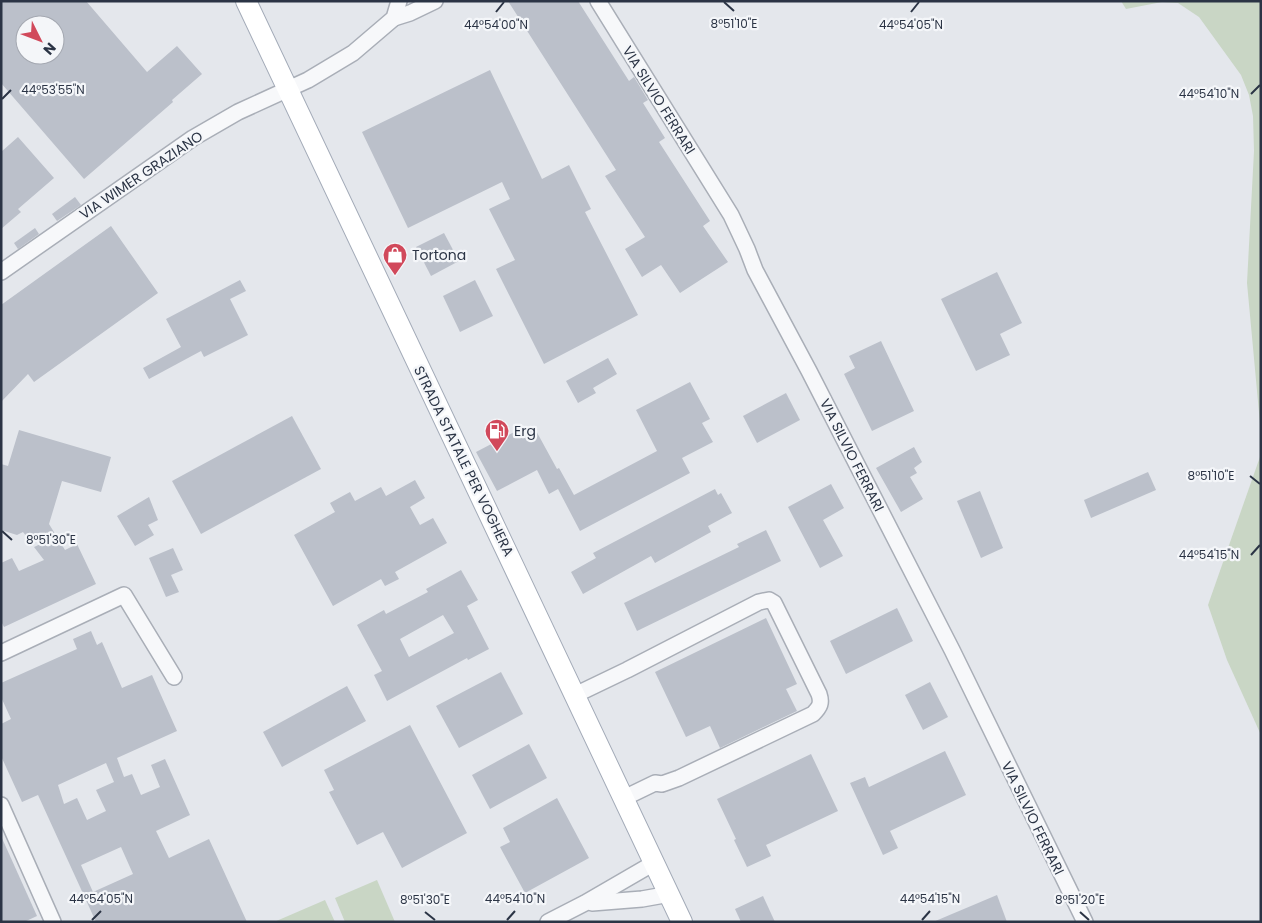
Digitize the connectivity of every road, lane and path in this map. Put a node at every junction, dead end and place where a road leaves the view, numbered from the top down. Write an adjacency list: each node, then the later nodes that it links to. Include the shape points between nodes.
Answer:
1 (246, 1): 6 (main road, STRADA STATALE PER VOGHERA)
2 (399, 1): 5 (street)
3 (435, 1): 5 (street)
4 (598, 1): 19 (street, VIA SILVIO FERRARI, via 732,215 755,270 952,650)
5 (394, 18): 6 (street, VIA WIMER GRAZIANO, via 353,53)
6 (288, 89): 7 (street, VIA WIMER GRAZIANO, via 193,138); 10 (main road, STRADA STATALE PER VOGHERA)
7 (1, 272)
8 (1, 653): 9 (street, via 124,595)
9 (174, 677)
10 (575, 695): 11 (main road, STRADA STATALE PER VOGHERA); 11 (street, via 759,602 769,600 774,603 819,694 819,708 813,714 679,778 655,783)
11 (624, 798): 13 (main road, STRADA STATALE PER VOGHERA)
12 (1, 805): 16 (street)
13 (654, 863): 14 (main road, STRADA STATALE PER VOGHERA); 15 (street)
14 (670, 894): 15 (street); 18 (main road, STRADA STATALE PER VOGHERA)
15 (586, 903): 17 (street)
16 (53, 922)
17 (548, 922)
18 (682, 922)
19 (1085, 922)

